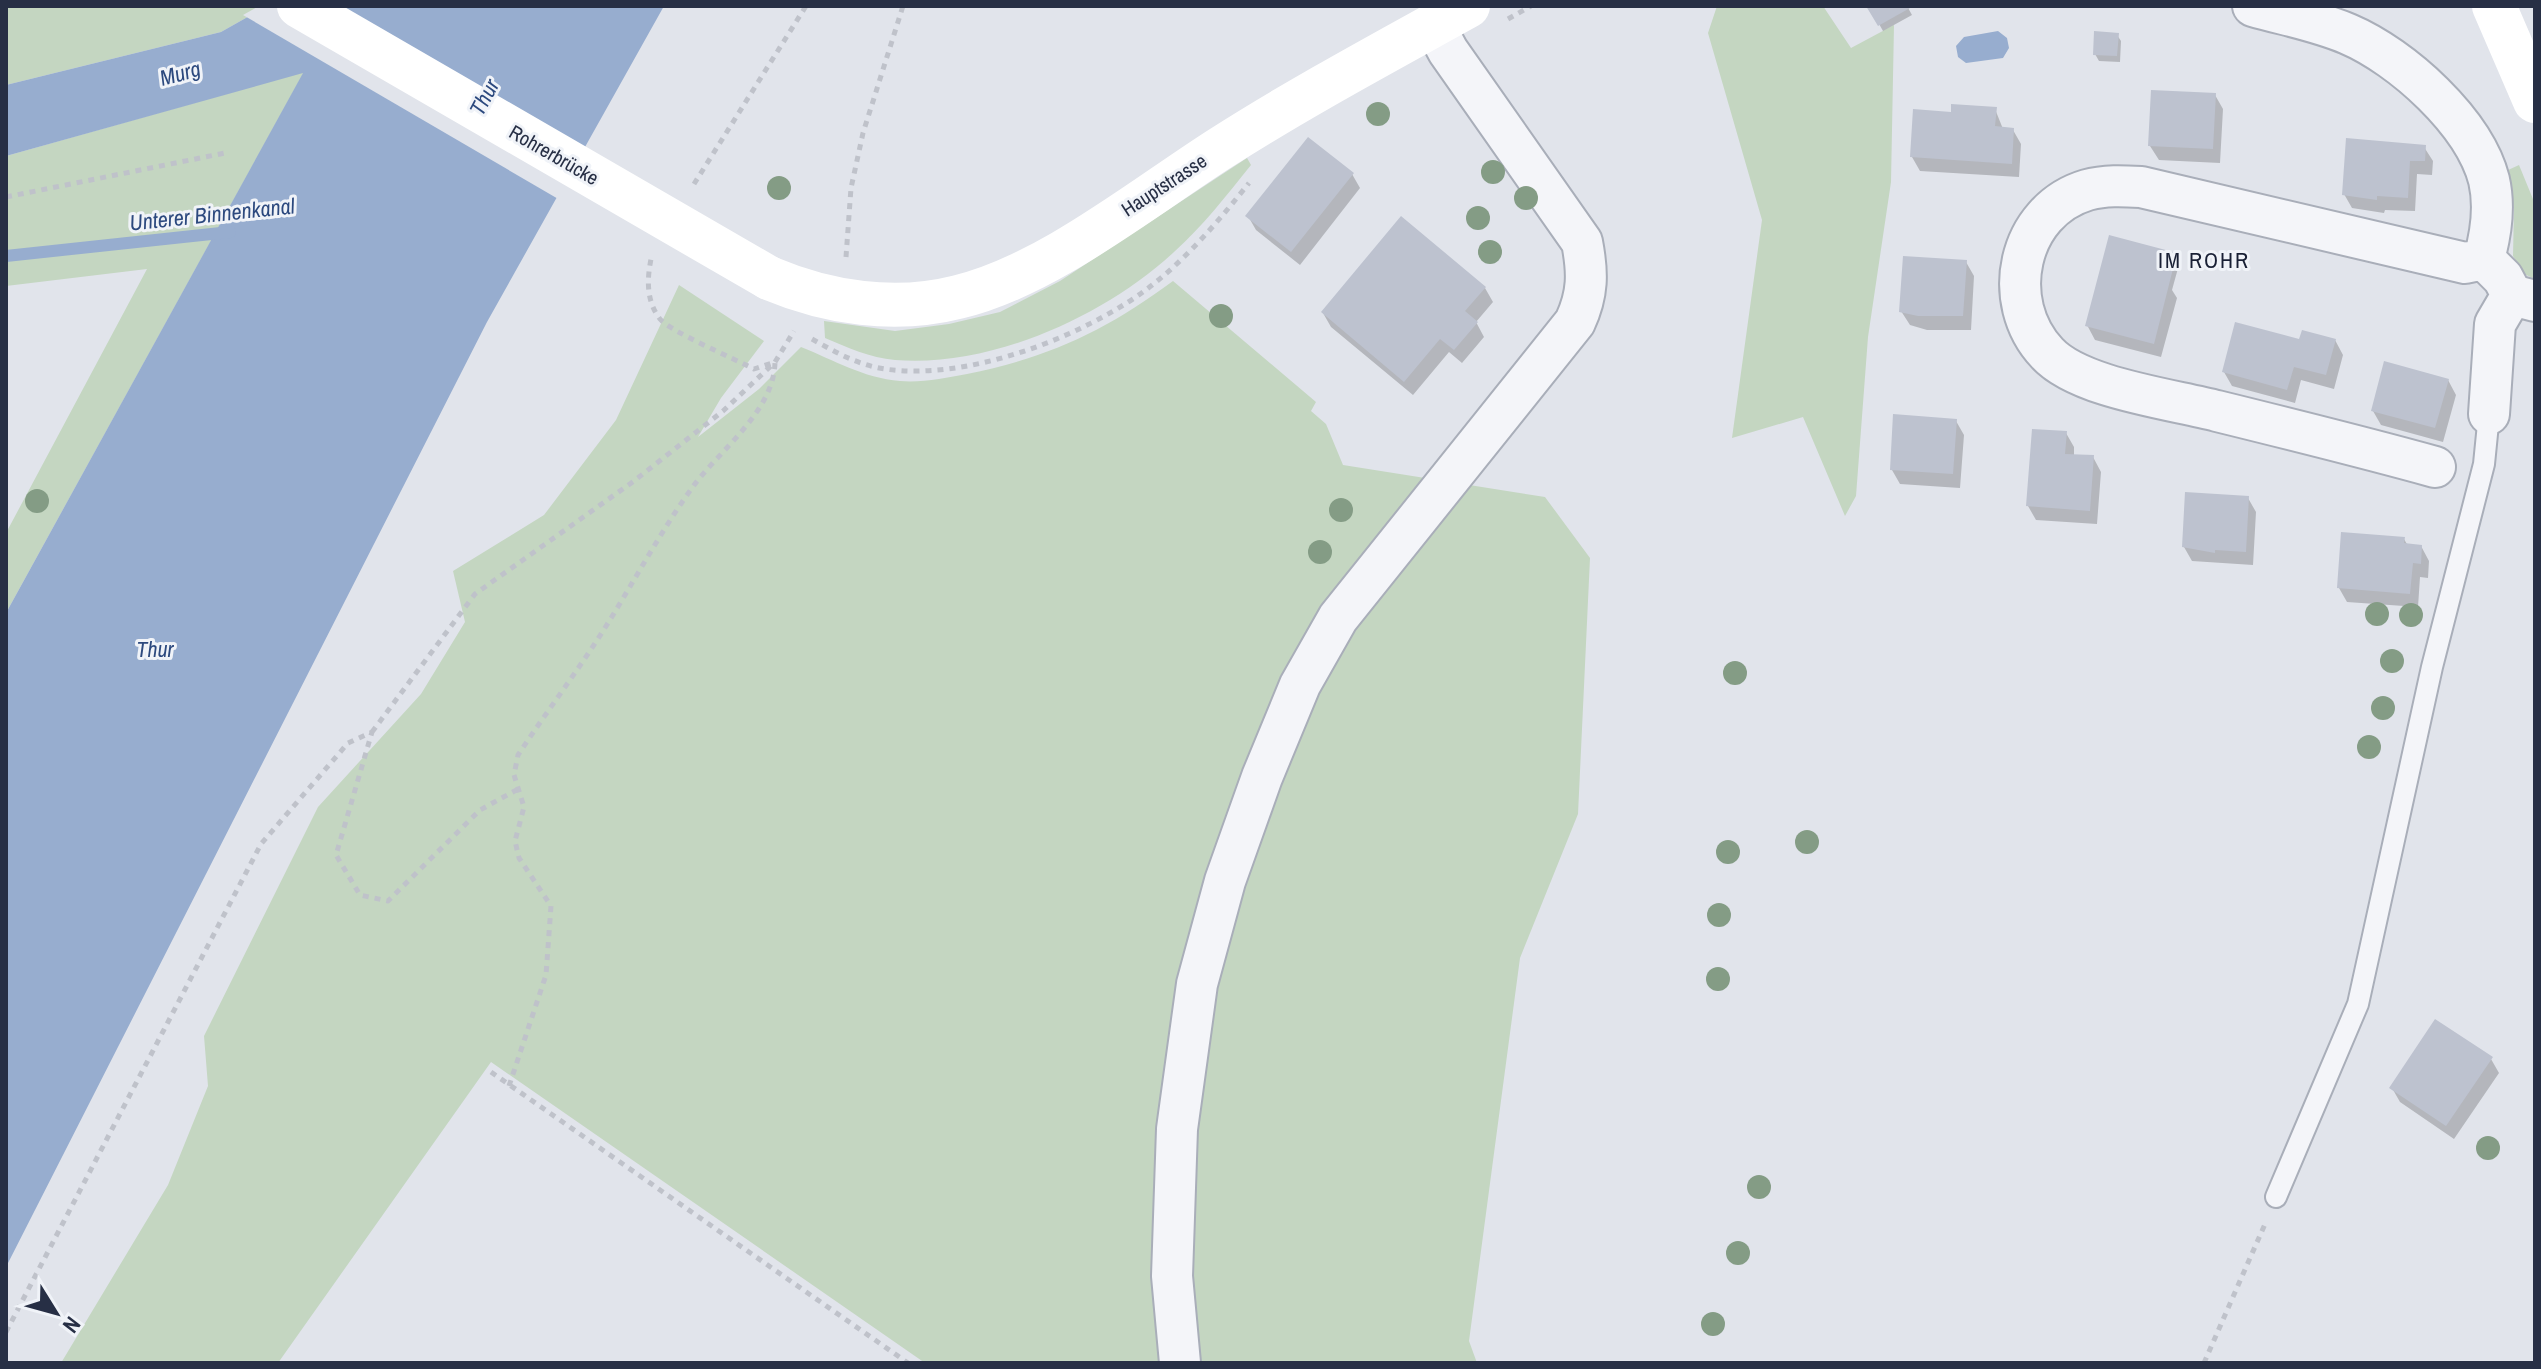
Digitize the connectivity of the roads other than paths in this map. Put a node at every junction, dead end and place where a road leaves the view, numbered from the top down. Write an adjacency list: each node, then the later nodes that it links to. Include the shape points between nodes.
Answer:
1 (299, 6): 8 (main road, Rohrerbrücke, bridge, via 769,278)
2 (2253, 6): 6 (street, via 2348,34 2390,58 2452,115 2490,185 2492,231)
3 (2494, 6): 5 (main road)
4 (1451, 15): 8 (main road, Hauptstrasse, via 1302,96 1068,247 997,285 920,303); 12 (street, via 1457,64 1582,242 1586,298 1575,322 1338,618 1300,685 1262,777 1225,881 1197,984 1181,1100 1172,1276)
5 (2535, 101)
6 (2484, 259): 7 (street); 10 (street, via 2465,263 2265,214 2111,185 2058,205 2022,253 2022,312 2058,364 2141,392)
7 (2523, 298): 9 (street, via 2501,309 2492,341)
8 (843, 301)
9 (2489, 414): 11 (lane, via 2478,491 2432,667 2358,1004)
10 (2435, 467)
11 (2276, 1197)
12 (1180, 1363)

